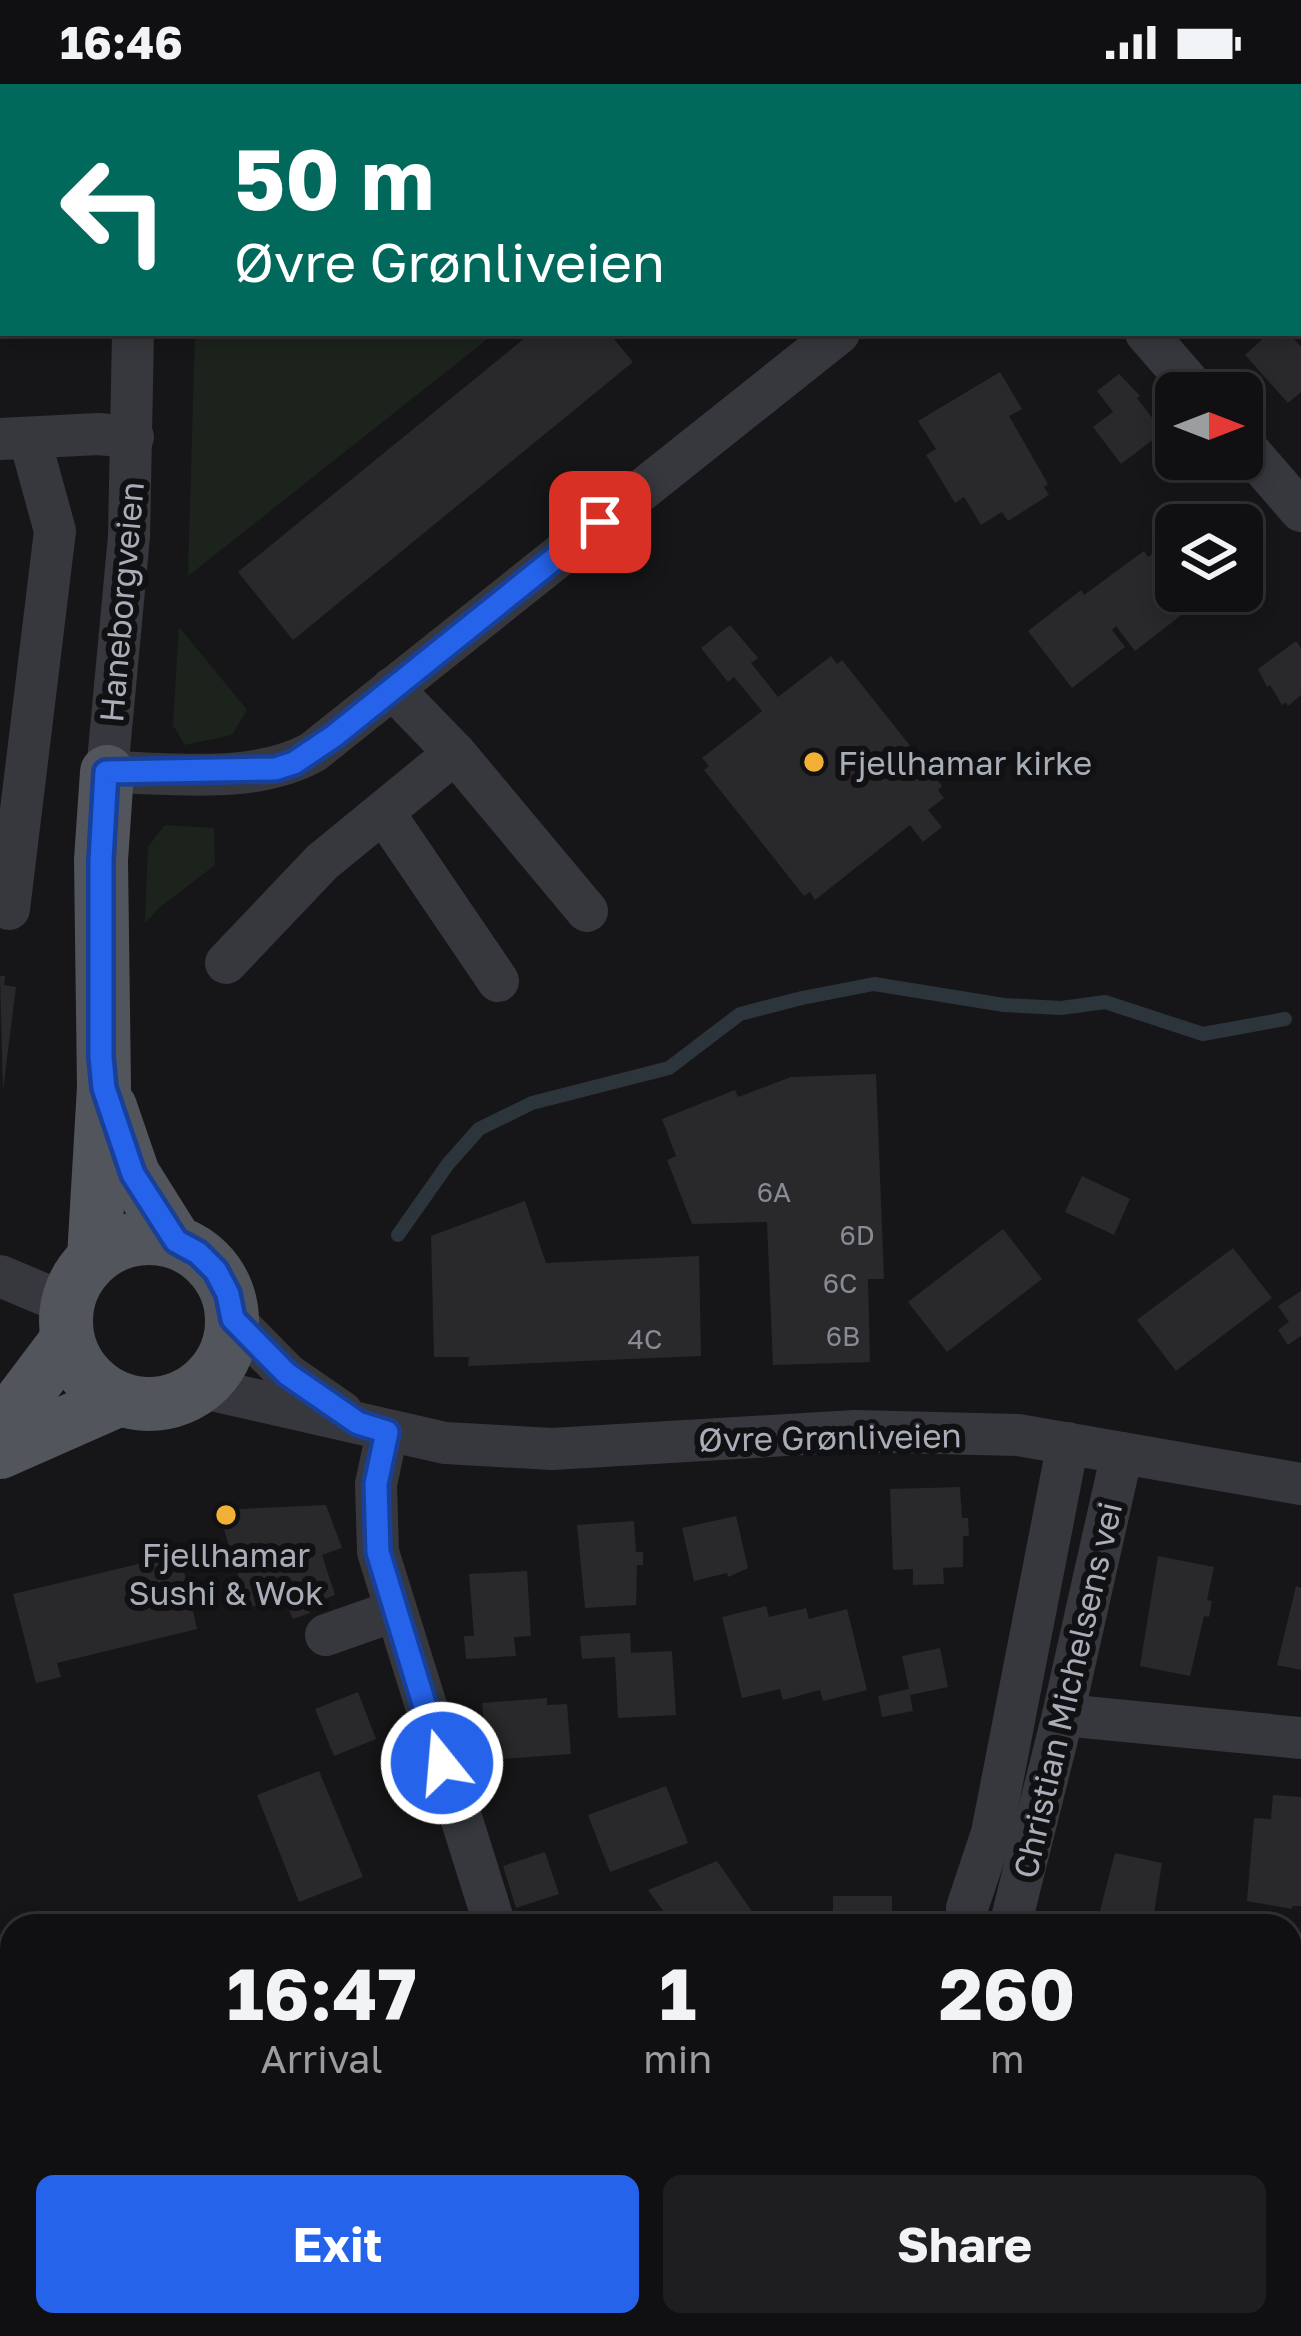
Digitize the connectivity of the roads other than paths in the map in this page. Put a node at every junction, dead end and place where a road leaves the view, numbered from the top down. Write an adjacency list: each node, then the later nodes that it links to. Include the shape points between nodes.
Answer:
1 (134, 336): 5 (street, Haneborgveien)
2 (835, 336): 9 (street)
3 (1149, 336): 4 (street)
4 (1180, 372)
5 (134, 437): 6 (street); 11 (street, Haneborgveien)
6 (15, 440): 13 (street, via 55,531)
7 (1263, 467): 8 (street)
8 (1301, 511)
9 (392, 688): 10 (street); 11 (street, via 313,752 275,769)
10 (455, 753): 12 (street); 14 (street)
11 (106, 772): 17 (main road, Haneborgveien)
12 (384, 813): 15 (street, via 322,862); 16 (street)
13 (9, 909)
14 (587, 911)
15 (226, 963)
16 (498, 981)
17 (104, 1088): 18 (main road, Haneborgveien, via 133,1174); 19 (main road, Haneborgveien)
18 (176, 1241): 19 (main road, via 125,1240); 21 (main road, via 216,1271)
19 (94, 1258): 22 (main road, via 73,1287)
20 (0, 1276): 22 (street)
21 (233, 1319): 23 (main road, via 218,1367); 25 (street, Øvre Grønliveien, via 287,1374)
22 (68, 1322): 24 (main road, via 83,1372); 26 (main road)
23 (200, 1388): 24 (main road, via 147,1405); 25 (street, Øvre Grønliveien)
24 (120, 1399): 28 (main road)
25 (372, 1428): 27 (street, Øvre Grønliveien, via 445,1443 552,1448 855,1431); 31 (street, via 378,1552)
26 (0, 1429)
27 (1069, 1443): 29 (street, Øvre Grønliveien); 35 (street, via 992,1832)
28 (0, 1452)
29 (1122, 1453): 30 (street, Øvre Grønliveien); 33 (street, Christian Michelsens vei)
30 (1301, 1484)
31 (394, 1610): 32 (street); 36 (street)
32 (326, 1634)
33 (1064, 1715): 34 (street); 37 (street, Christian Michelsens vei)
34 (1301, 1738)
35 (967, 1908)
36 (491, 1914)
37 (1013, 1914)

